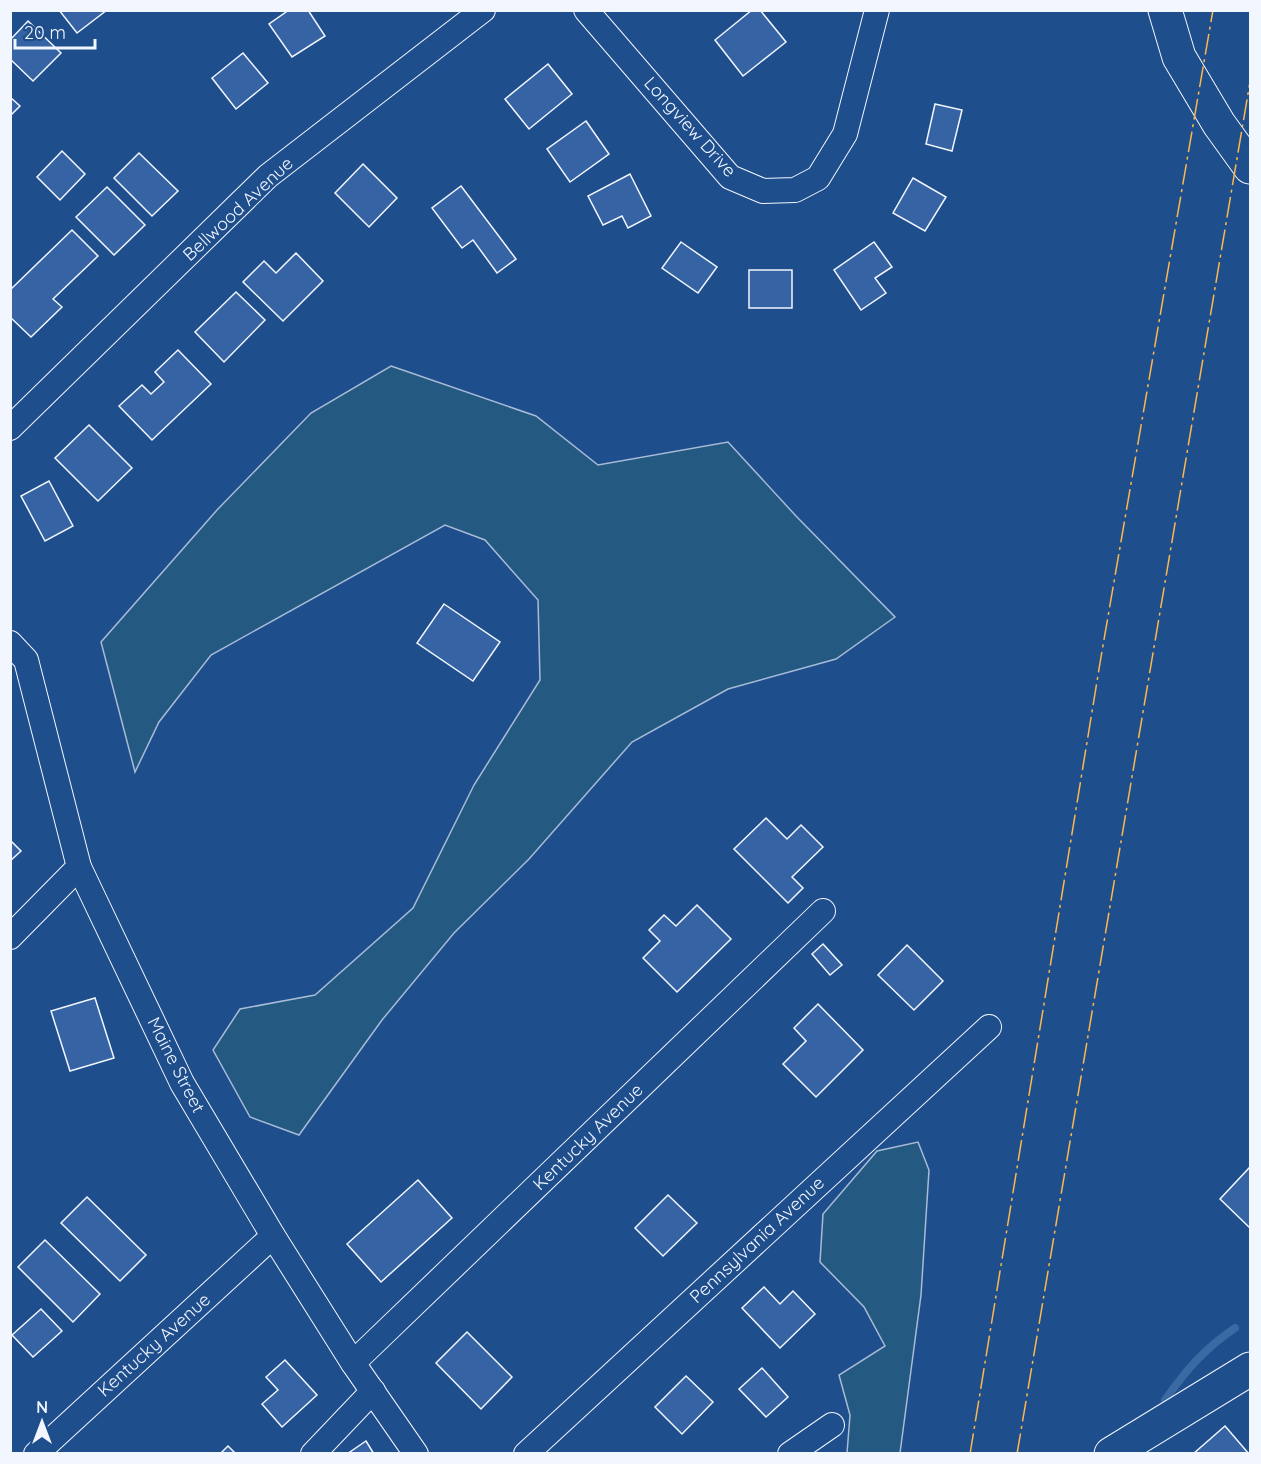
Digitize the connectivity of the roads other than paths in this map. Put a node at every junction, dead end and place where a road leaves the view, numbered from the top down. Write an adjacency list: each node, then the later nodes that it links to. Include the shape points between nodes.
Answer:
1 (483, 10): 6 (street, Bellwood Avenue, via 268,176)
2 (586, 10): 3 (street, Longview Drive, via 730,177 762,191 795,190 818,178 845,134)
3 (877, 10)
4 (1165, 10): 5 (street, via 1179,57 1219,124)
5 (1251, 167)
6 (10, 429)
7 (10, 643): 8 (street, Maine Street, via 26,660)
8 (79, 867): 10 (street); 12 (street, Maine Street, via 182,1083)
9 (823, 911): 13 (street, Kentucky Avenue)
10 (10, 937)
11 (989, 1027): 20 (street, Pennsylvania Avenue)
12 (273, 1236): 13 (street, Maine Street); 17 (street, Kentucky Avenue)
13 (353, 1363): 15 (street, Maine Street)
14 (1251, 1369): 22 (street)
15 (373, 1391): 18 (street); 19 (street, Maine Street)
16 (831, 1425): 21 (street)
17 (36, 1454)
18 (313, 1454)
19 (417, 1454)
20 (526, 1454)
21 (790, 1454)
22 (1111, 1454)

